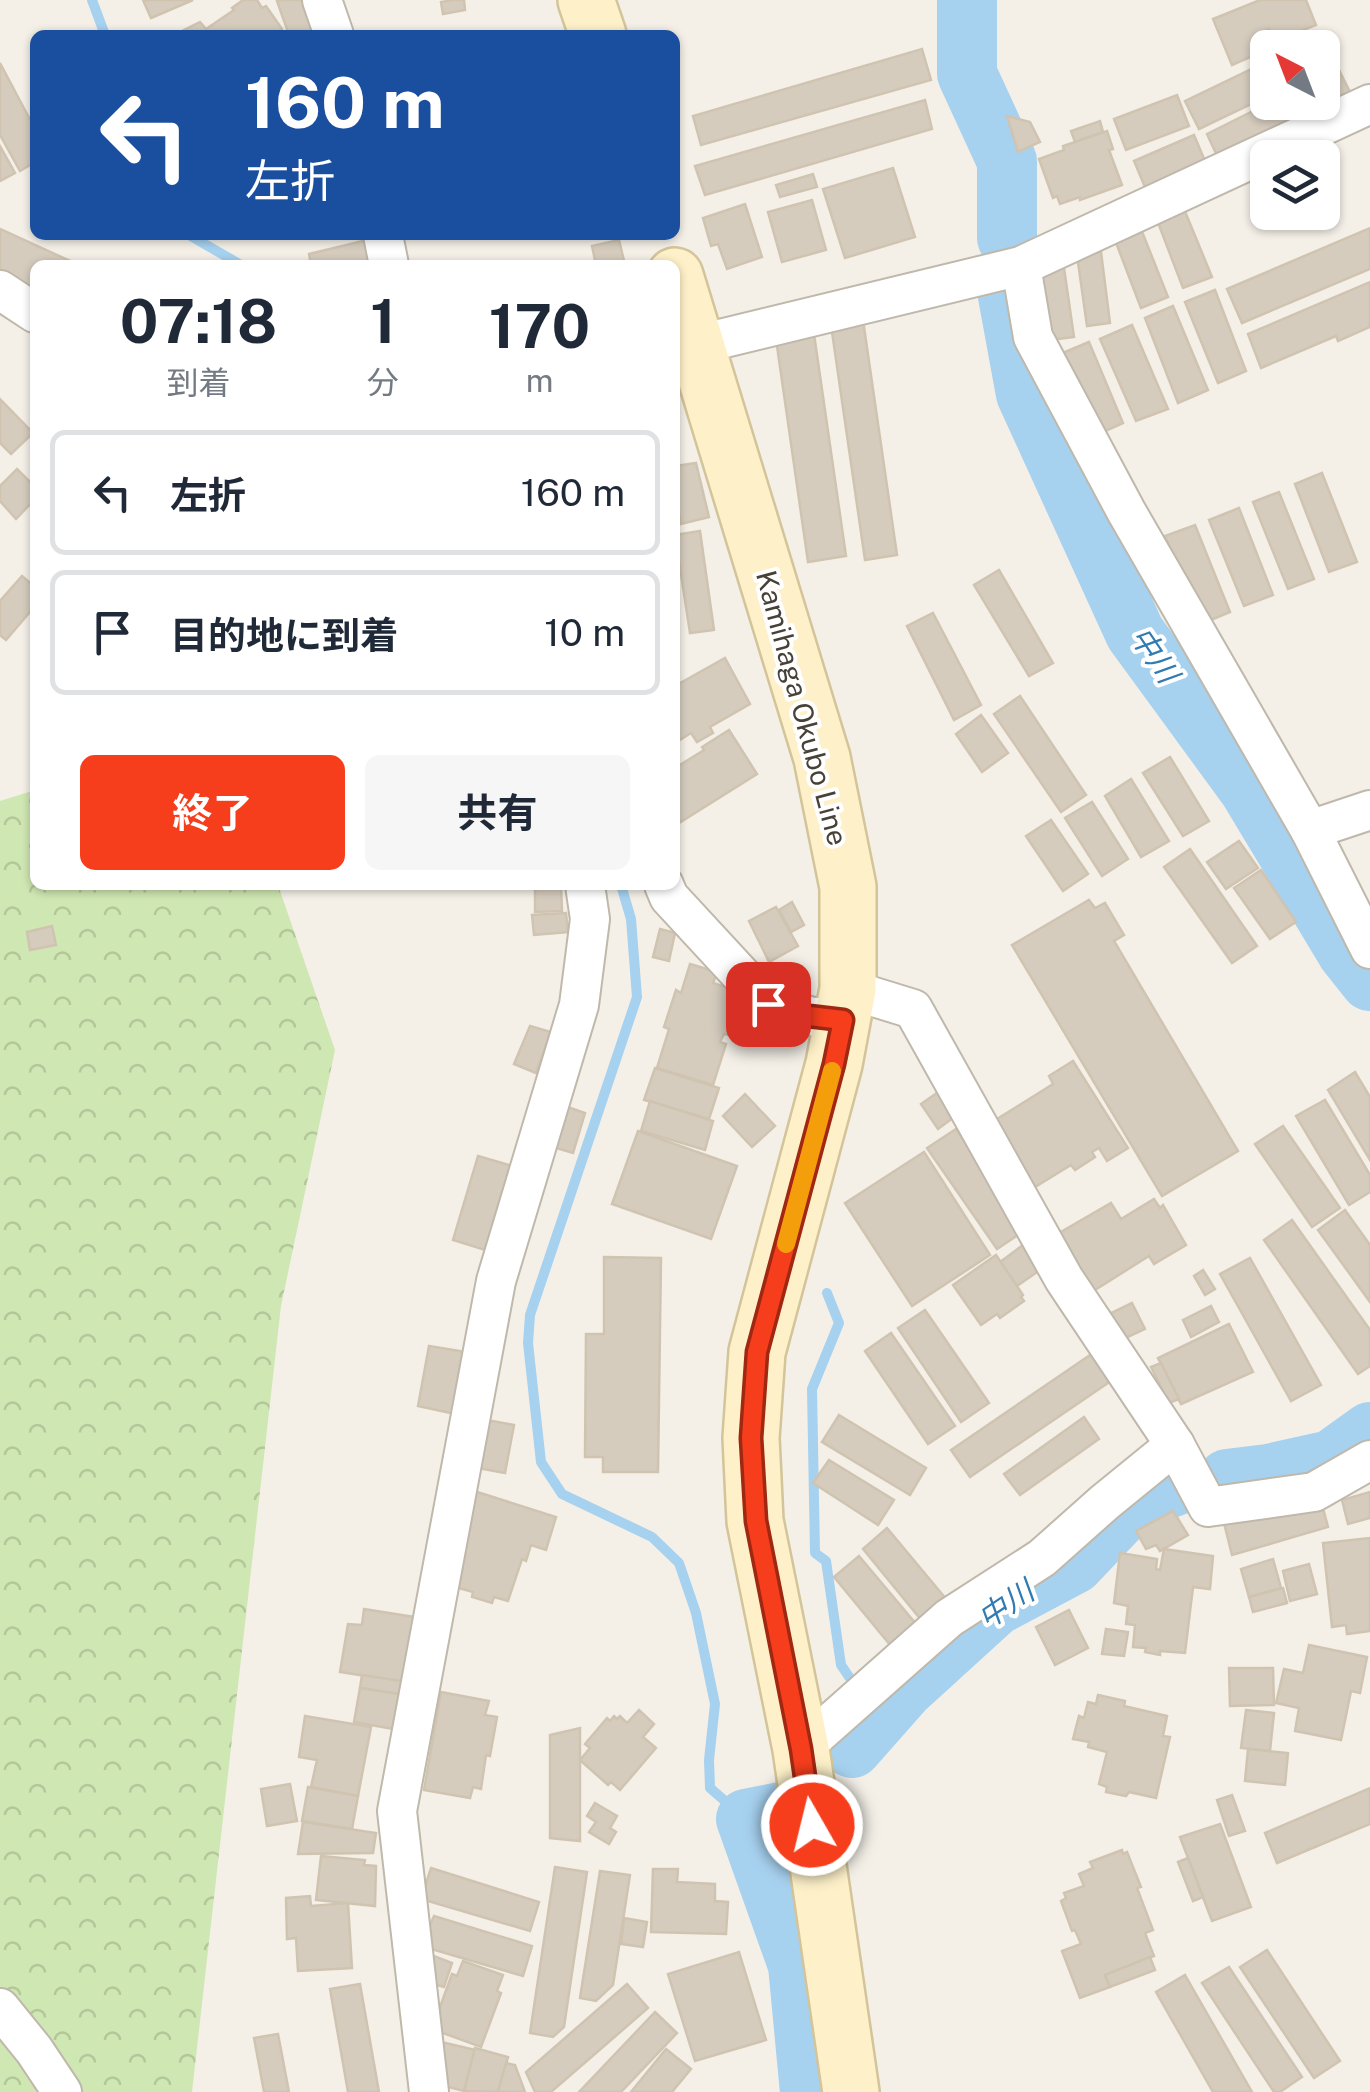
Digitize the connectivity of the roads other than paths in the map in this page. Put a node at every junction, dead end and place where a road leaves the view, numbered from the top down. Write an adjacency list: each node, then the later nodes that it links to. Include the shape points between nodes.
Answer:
1 (322, 0): 3 (street)
2 (586, 0): 4 (main road)
3 (332, 30)
4 (596, 30)
5 (1370, 104): 6 (street)
6 (1021, 266): 10 (street); 12 (street, via 1033,337)
7 (0, 290): 9 (street)
8 (680, 309): 10 (main road, Kamihaga Okubo Line)
9 (30, 310)
10 (686, 348): 16 (main road, Kamihaga Okubo Line, via 822,758 848,886)
11 (1370, 810): 12 (street)
12 (1310, 830): 15 (street)
13 (586, 890): 22 (street, via 590,919 579,1005 496,1281 397,1811)
14 (666, 890): 16 (street, via 768,1004 809,1016)
15 (1370, 949)
16 (845, 1004): 17 (street, via 912,1009 1064,1279); 19 (main road, Kamihaga Okubo Line, via 757,1352 751,1438 756,1521)
17 (1176, 1445): 18 (street, via 1208,1508 1314,1492); 19 (street, via 1042,1558 950,1618)
18 (1370, 1460)
19 (801, 1749): 23 (main road, Kamihaga Okubo Line)
20 (0, 2008): 21 (street)
21 (62, 2092)
22 (429, 2092)
23 (851, 2092)

